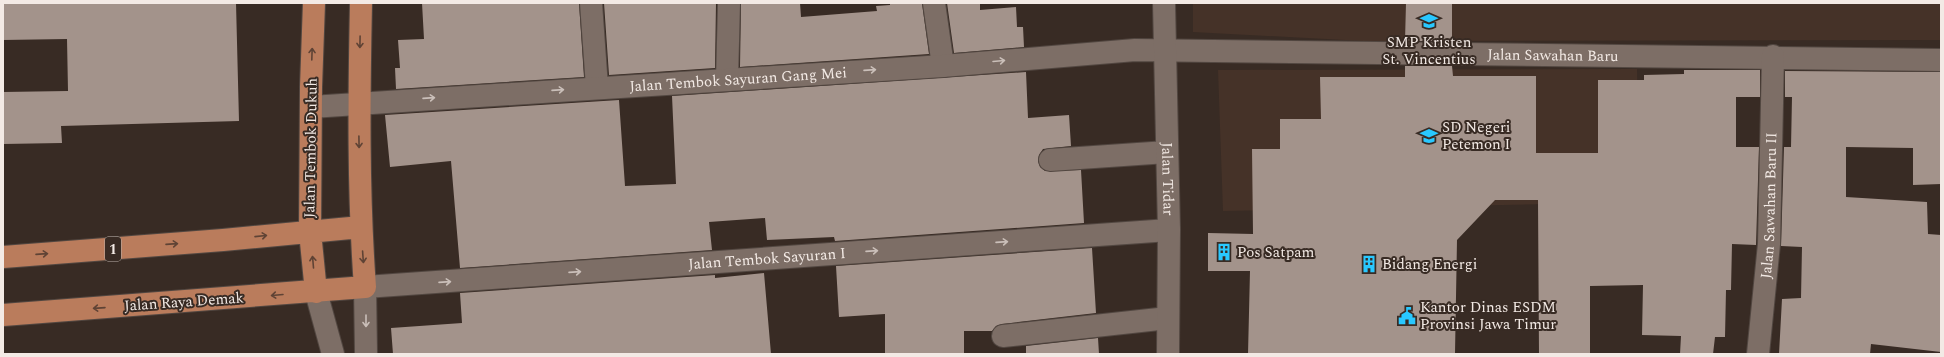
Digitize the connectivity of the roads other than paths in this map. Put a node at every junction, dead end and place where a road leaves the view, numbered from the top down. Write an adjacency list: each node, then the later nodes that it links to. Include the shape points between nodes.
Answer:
1 (314, 3): 14 (highway, Jalan Tembok Dukuh, one-way to 1)
2 (360, 3): 13 (highway, one-way to 13)
3 (591, 3): 12 (street)
4 (729, 3): 11 (street)
5 (934, 3): 10 (street)
6 (1164, 3): 7 (street, Jalan Tidar)
7 (1165, 49): 8 (street, Jalan Sawahan Baru); 10 (street, Jalan Tembok Sayuran Gang Mei, one-way to 7); 15 (street, Jalan Tidar)
8 (1773, 56): 9 (street, Jalan Sawahan Baru); 29 (street, Jalan Sawahan Baru II, via 1769,244)
9 (1941, 60)
10 (943, 66): 11 (street, Jalan Tembok Sayuran Gang Mei, one-way to 10)
11 (727, 80): 12 (street, Jalan Tembok Sayuran Gang Mei)
12 (597, 88): 13 (street, Jalan Tembok Sayuran Gang Mei, one-way to 12)
13 (359, 103): 14 (street, Jalan Tembok Sayuran Gang Mei); 17 (highway, one-way to 17)
14 (311, 107): 19 (highway, Jalan Tembok Dukuh)
15 (1168, 152): 16 (street); 18 (street, Jalan Tidar)
16 (1050, 160)
17 (360, 227): 19 (highway); 21 (highway, one-way to 21)
18 (1169, 230): 21 (street, Jalan Tembok Sayuran I, one-way to 18); 24 (street, Jalan Tidar)
19 (310, 232): 20 (highway, 1, one-way to 19); 22 (highway, Jalan Tembok Dukuh, one-way to 19)
20 (3, 257)
21 (365, 288): 22 (highway, Jalan Raya Demak); 27 (street, one-way to 27)
22 (316, 292): 23 (highway, Jalan Raya Demak, one-way to 23); 26 (street)
23 (3, 315)
24 (1168, 318): 25 (street); 28 (street, Jalan Tidar)
25 (1003, 336)
26 (333, 354)
27 (366, 354)
28 (1168, 354)
29 (1758, 354)

